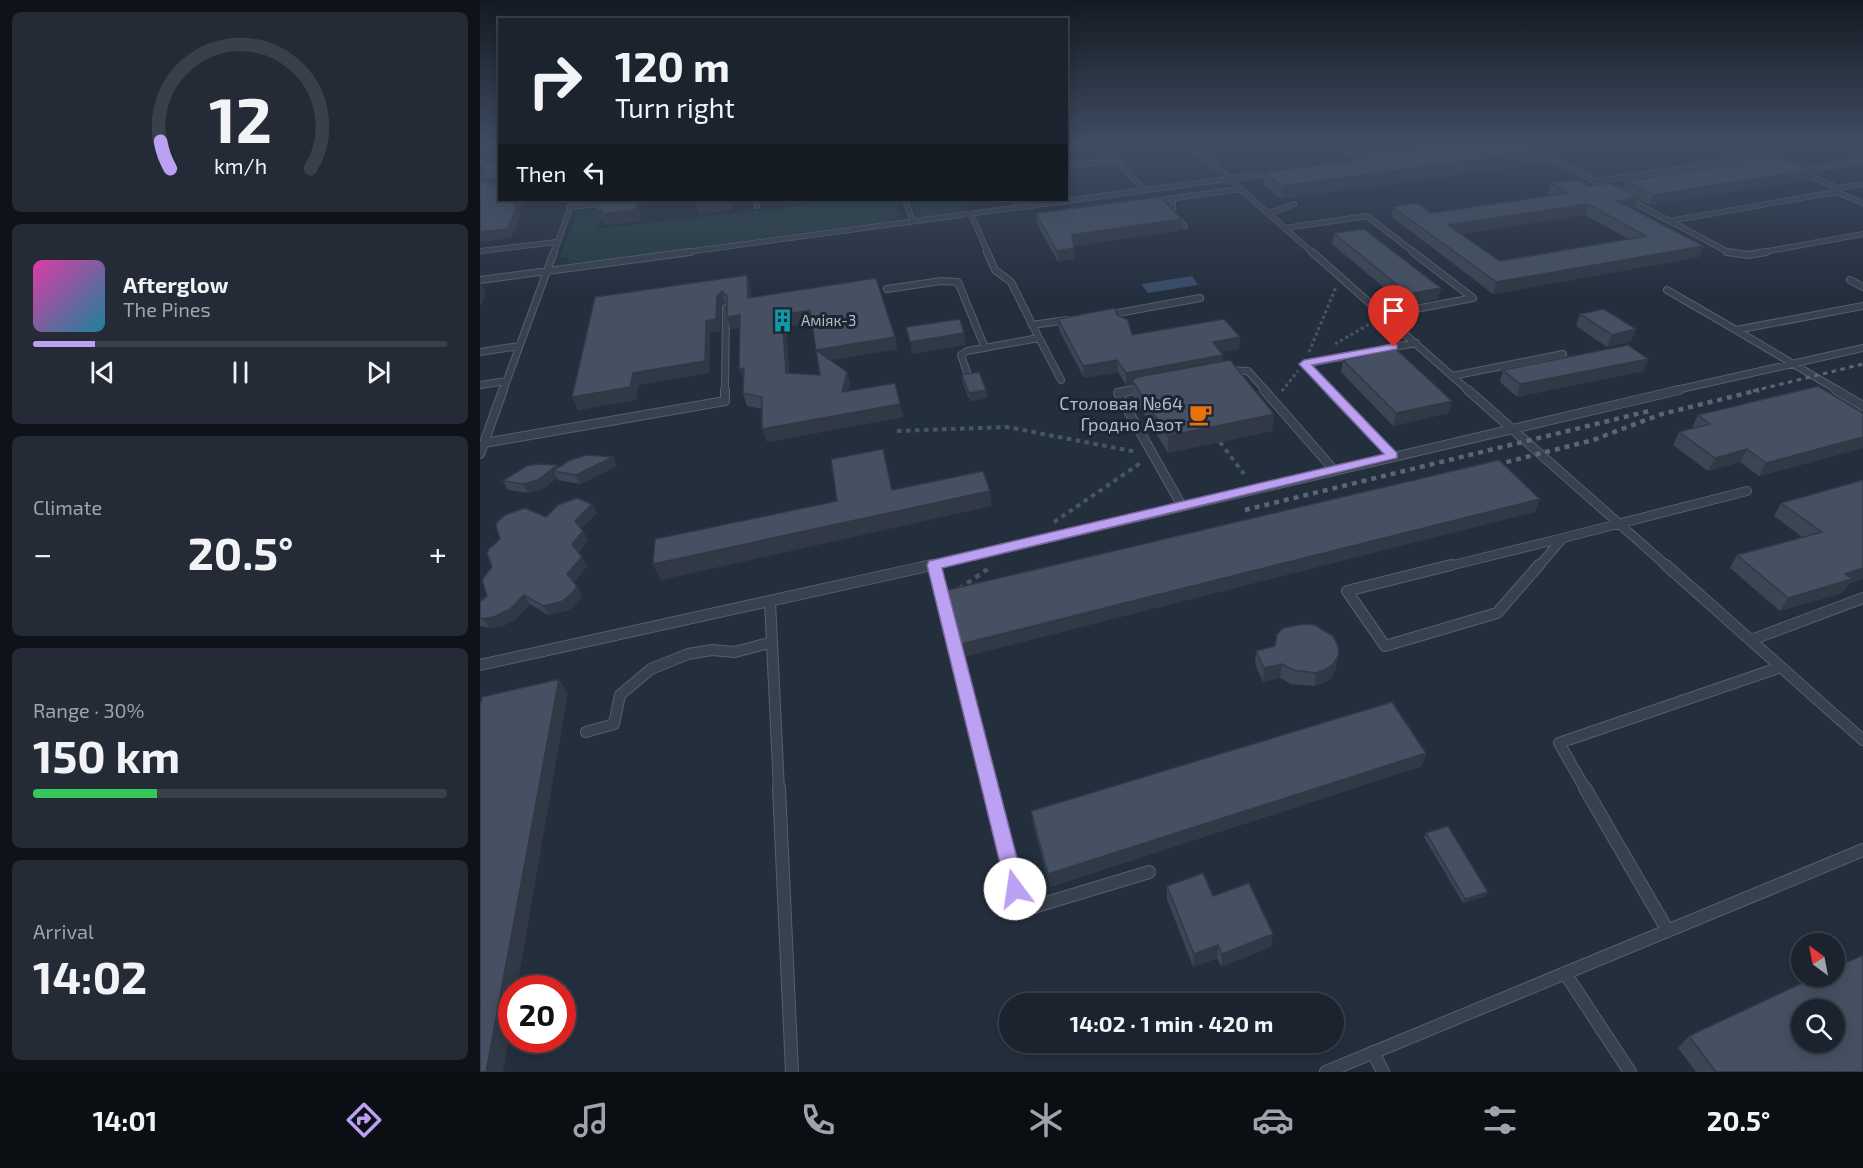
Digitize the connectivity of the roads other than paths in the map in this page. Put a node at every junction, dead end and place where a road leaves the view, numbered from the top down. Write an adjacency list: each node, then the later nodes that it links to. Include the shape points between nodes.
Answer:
1 (1115, 194): 8 (lane)
2 (1206, 194): 7 (lane)
3 (1246, 194): 20 (lane)
4 (1620, 194): 22 (lane)
5 (1815, 194): 22 (lane)
6 (1845, 194): 15 (lane)
7 (1173, 199): 14 (lane); 23 (lane, via 1173,214)
8 (1068, 200)
9 (573, 201): 17 (lane)
10 (905, 201): 21 (lane)
11 (1017, 201): 18 (lane)
12 (1063, 201): 18 (lane)
13 (614, 202): 17 (lane)
14 (1152, 202)
15 (1863, 203)
16 (1294, 204): 20 (lane)
17 (570, 207): 26 (lane)
18 (1019, 207): 19 (lane)
19 (971, 214): 21 (lane); 40 (lane, via 995,270 1011,282)
20 (1268, 214): 24 (lane)
21 (914, 221): 28 (lane)
22 (1669, 221): 25 (lane, via 1728,252 1748,255)
23 (1185, 226)
24 (1285, 228): 37 (lane); 37 (lane, via 1367,216 1473,298)
25 (1863, 234)
26 (557, 242): 27 (lane); 28 (lane)
27 (480, 251)
28 (546, 272): 29 (lane); 44 (lane)
29 (480, 280)
30 (1850, 280): 31 (lane)
31 (1863, 286)
32 (887, 289): 45 (lane, via 958,282)
33 (1667, 290): 41 (lane)
34 (1200, 298): 38 (lane)
35 (1863, 306): 41 (lane)
36 (726, 308): 61 (lane, via 725,401)
37 (1384, 315): 43 (lane)
38 (1101, 316)
39 (1078, 319): 40 (lane)
40 (1032, 325): 42 (lane)
41 (1736, 330): 49 (lane)
42 (1039, 338): 45 (lane); 53 (lane)
43 (1416, 343): 51 (lane); 63 (lane, via 1304,364)
44 (519, 346): 47 (lane); 54 (lane)
45 (985, 348): 52 (lane, via 961,355)
46 (1863, 348): 49 (lane)
47 (480, 352)
48 (1563, 354): 51 (lane)
49 (1792, 365): 57 (lane); 59 (lane)
50 (1222, 372): 64 (lane, via 1248,371)
51 (1452, 376): 59 (lane)
52 (969, 378)
53 (1061, 380)
54 (507, 381): 55 (lane); 58 (lane)
55 (480, 385)
56 (1153, 386): 66 (lane, via 1118,393)
57 (1863, 406)
58 (489, 428): 60 (lane); 61 (lane)
59 (1511, 428): 63 (lane); 67 (lane)
60 (480, 430)
61 (484, 443): 62 (lane)
62 (480, 454)
63 (1392, 456): 64 (lane)
64 (1334, 470): 66 (lane)
65 (1747, 491): 67 (lane)
66 (1182, 506): 69 (lane)
67 (1620, 524): 68 (lane); 72 (lane)
68 (1563, 538): 68 (lane, via 1497,613 1385,646 1347,591)
69 (934, 565): 71 (lane); 79 (lane, via 1020,911)
70 (1863, 598): 72 (lane)
71 (770, 601): 73 (lane); 74 (lane)
72 (1751, 640): 75 (lane)
73 (772, 642): 76 (lane, via 735,652 688,654 651,669 620,695 614,724); 83 (lane)
74 (480, 665)
75 (1781, 667): 77 (lane); 80 (lane, via 1559,743)
76 (586, 732)
77 (1863, 740)
78 (1863, 850): 80 (lane)
79 (1149, 872)
80 (1668, 931): 81 (lane)
81 (1565, 973): 82 (lane); 86 (lane)
82 (1373, 1052): 84 (lane); 85 (lane)
83 (792, 1072)
84 (1326, 1072)
85 (1383, 1072)
86 (1630, 1072)

